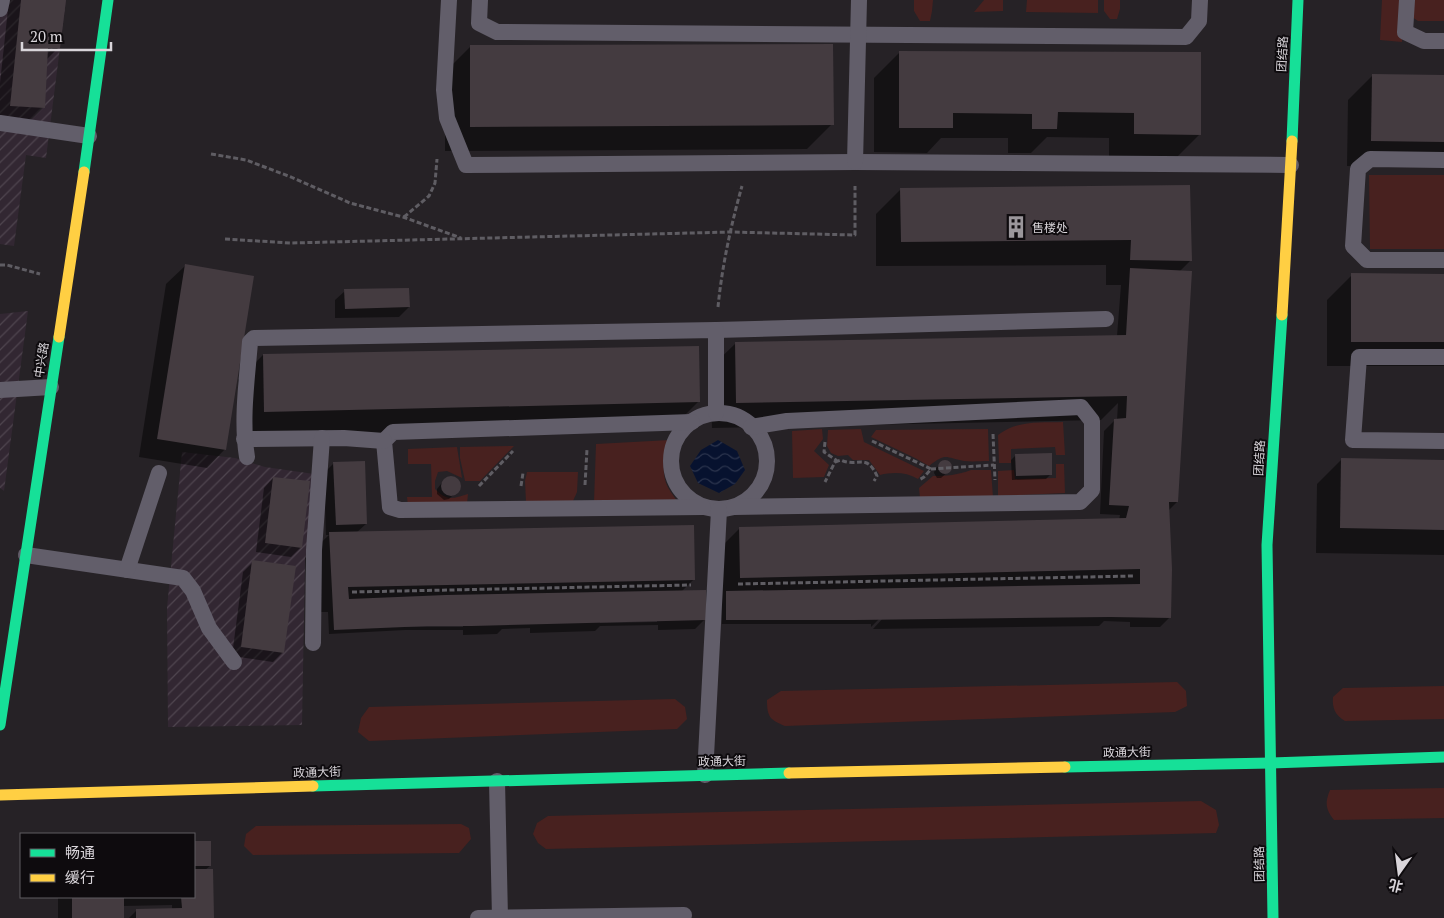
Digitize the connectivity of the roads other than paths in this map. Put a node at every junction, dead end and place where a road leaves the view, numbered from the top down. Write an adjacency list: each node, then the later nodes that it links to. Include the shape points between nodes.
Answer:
1 (2, 0): 9 (lane)
2 (108, 0): 13 (street, 中兴路)
3 (449, 0): 15 (lane, via 444,90 447,118 466,166)
4 (480, 0): 10 (lane, via 479,23 497,32)
5 (859, 0): 10 (lane)
6 (1200, 0): 10 (lane, via 1200,21 1186,37)
7 (1298, 0): 16 (street, 团结路)
8 (1407, 0): 11 (lane, via 1405,32 1424,41)
9 (0, 10)
10 (858, 34): 15 (lane)
11 (1444, 41)
12 (0, 122): 13 (lane)
13 (88, 136): 21 (street, 中兴路)
14 (1444, 160): 17 (lane, via 1370,159 1358,169 1352,246 1367,260)
15 (855, 162): 16 (lane)
16 (1291, 165): 40 (street, 团结路, via 1267,545)
17 (1444, 260)
18 (1106, 319): 19 (lane)
19 (716, 330): 23 (lane); 27 (lane, via 254,338 250,342)
20 (1444, 357): 29 (lane, via 1359,358 1353,440)
21 (51, 387): 22 (lane); 34 (street, 中兴路)
22 (0, 390)
23 (716, 413): 24 (lane); 25 (lane, via 731,415)
24 (692, 422): 28 (lane, via 393,432); 32 (lane, via 676,439 671,454 672,471 678,486 689,499)
25 (752, 426): 33 (lane, via 764,445 765,475 748,500); 33 (lane, via 787,421 1081,407 1092,421 1092,490 1080,502)
26 (322, 438): 27 (lane); 28 (lane); 36 (lane, via 314,550)
27 (244, 439): 30 (lane)
28 (384, 441): 32 (lane, via 390,507 400,510)
29 (1444, 441)
30 (246, 457)
31 (159, 473): 35 (lane)
32 (703, 507): 33 (lane)
33 (727, 508): 41 (lane, via 715,584)
34 (26, 555): 35 (lane); 38 (street, 中兴路)
35 (127, 570): 37 (lane, via 183,578 193,591 209,628)
36 (313, 643)
37 (234, 662)
38 (0, 725)
39 (1444, 758): 40 (street, 政通大街)
40 (1271, 763): 41 (street, 政通大街); 47 (street, 团结路)
41 (705, 775): 42 (street, 政通大街)
42 (497, 781): 43 (street, 政通大街); 46 (lane)
43 (0, 795)
44 (684, 915): 46 (lane)
45 (478, 918): 46 (lane)
46 (500, 918)
47 (1273, 918)

